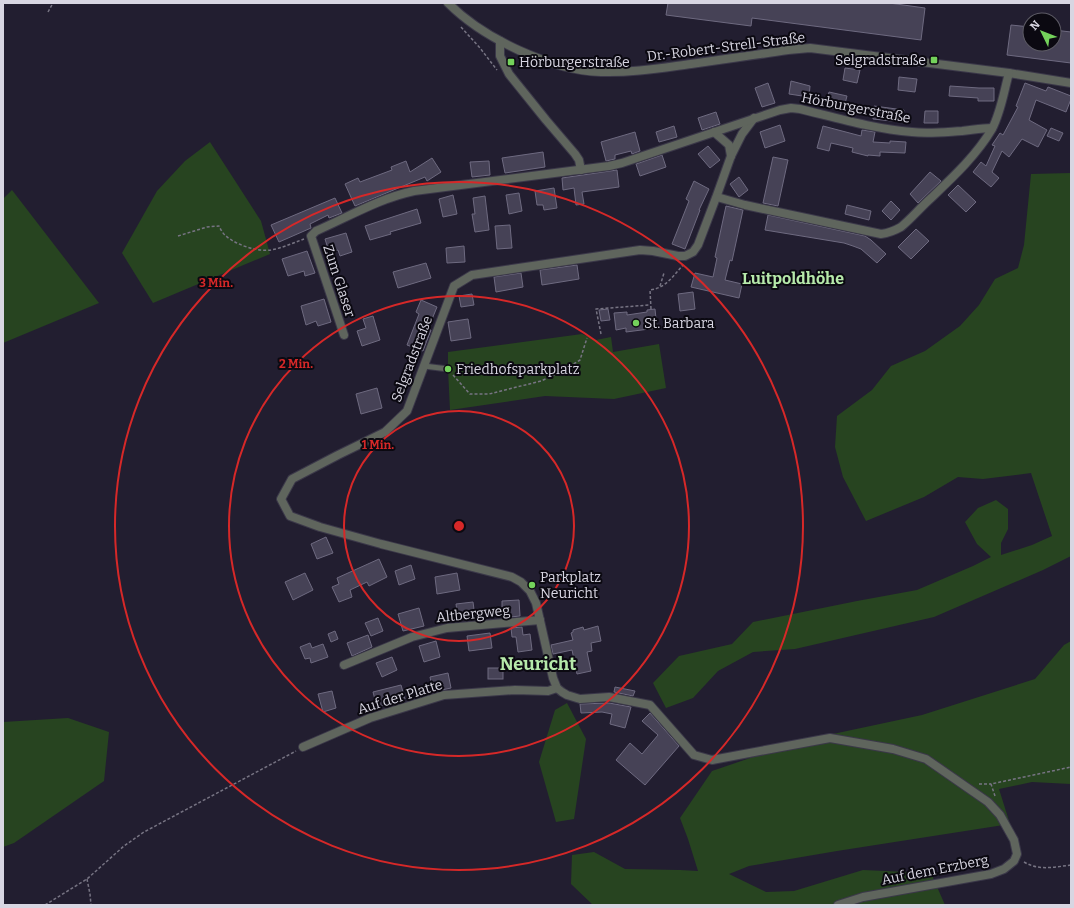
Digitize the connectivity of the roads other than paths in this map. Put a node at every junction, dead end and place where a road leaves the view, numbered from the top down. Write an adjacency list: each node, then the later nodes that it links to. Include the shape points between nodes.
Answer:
1 (448, 3): 2 (street, Dr.-Robert-Strell-Straße)
2 (500, 41): 3 (street, Dr.-Robert-Strell-Straße, via 540,59 573,69 600,72 644,71 810,48); 9 (street, via 500,56 509,74 575,154)
3 (1009, 73): 4 (street, Dr.-Robert-Strell-Straße); 6 (street)
4 (1071, 83)
5 (754, 118): 6 (street, Hörburgerstraße, via 791,108 881,128 913,132); 7 (street, Hörburgerstraße); 8 (street, Selgradstraße)
6 (992, 128): 10 (street, via 957,172 891,233 881,234)
7 (714, 132): 8 (street, via 729,145); 9 (street, Hörburgerstraße, via 622,164)
8 (730, 156): 10 (street, Selgradstraße)
9 (581, 170): 11 (street, Hörburgerstraße, via 414,191 388,198 316,231)
10 (717, 197): 13 (street, Selgradstraße, via 698,245 693,252 685,256 640,250 472,275 454,286)
11 (311, 236): 12 (street, Zum Glaser)
12 (344, 335)
13 (424, 366): 14 (lane); 15 (street, Selgradstraße, via 407,411 385,432 292,479 281,499 290,516 320,527 512,577 530,591)
14 (448, 369)
15 (540, 620): 16 (street, Altbergweg, via 447,628 412,637); 17 (street)
16 (344, 665)
17 (557, 688): 18 (street, Auf der Platte, via 548,691 515,690 444,695 370,718); 19 (street, Auf dem Erzberg, via 567,695 580,699 609,697 650,705 694,755 712,760 830,738 893,749 926,760 988,802 1000,815 1014,840 1016,857 1004,870 863,897)
18 (303, 747)
19 (838, 905)

